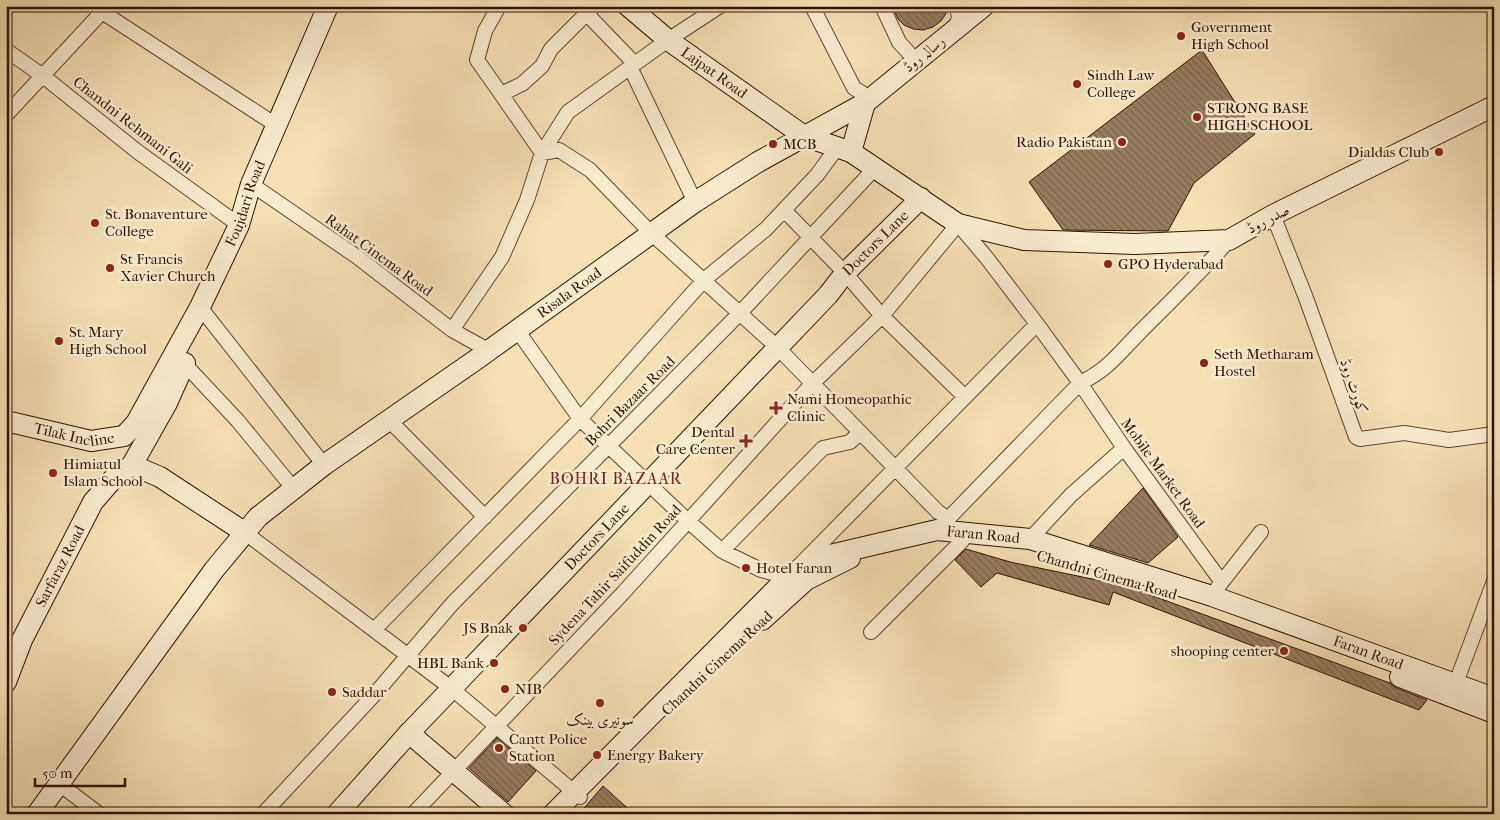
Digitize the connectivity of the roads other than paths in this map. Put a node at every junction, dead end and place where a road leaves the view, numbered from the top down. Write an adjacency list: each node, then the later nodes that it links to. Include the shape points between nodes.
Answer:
1 (328, 6): 21 (street, Foujdari Road)
2 (500, 6): 17 (street, via 485,31 477,60)
3 (628, 6): 12 (street, Lajpat Road)
4 (720, 6): 12 (street)
5 (812, 6): 18 (street, via 854,88)
6 (882, 6): 14 (street, via 899,42)
7 (957, 6): 11 (street, via 959,18)
8 (984, 6): 11 (street, رسالہ روڈ)
9 (99, 9): 16 (street); 21 (street)
10 (591, 10): 15 (street); 17 (street, via 551,49 542,66 522,84)
11 (955, 29): 14 (street, رسالہ روڈ)
12 (668, 40): 15 (street); 22 (street, Lajpat Road)
13 (6, 50): 16 (street, Chandni Rehmani Gali)
14 (916, 61): 18 (street, رسالہ روڈ)
15 (633, 66): 24 (street, via 568,112); 28 (street)
16 (43, 76): 20 (street); 32 (street, Chandni Rehmani Gali, via 138,152)
17 (501, 94): 24 (street)
18 (867, 100): 22 (street, Risala Road); 23 (street)
19 (1494, 106): 30 (street, صدر روڈ)
20 (6, 115)
21 (276, 125): 26 (street, Foujdari Road)
22 (804, 136): 23 (street, Lajpat Road); 28 (street, Risala Road)
23 (844, 150): 25 (street, Lajpat Road); 29 (street)
24 (542, 153): 33 (street, via 559,150 590,170); 42 (street, via 527,200 502,257)
25 (876, 168): 27 (street, Lajpat Road); 34 (street, Bohri Bazaar Road)
26 (251, 184): 32 (street, Foujdari Road); 42 (street, Rahat Cinema Road, via 356,256)
27 (921, 198): 31 (street, Lajpat Road); 36 (street, Doctors Lane)
28 (694, 202): 33 (street, Risala Road)
29 (784, 210): 34 (street); 37 (street)
30 (1273, 215): 35 (street, صدر روڈ); 55 (street, کورٹ روڈ, via 1356,437 1404,433 1449,440)
31 (958, 224): 35 (street, via 1024,240 1135,244); 40 (street, Sydena Tahir Saifuddin Road); 41 (street, Mobile Market Road)
32 (240, 225): 38 (street, Foujdari Road)
33 (651, 233): 37 (street); 43 (street, Risala Road)
34 (811, 239): 36 (street); 39 (street, Bohri Bazaar Road)
35 (1229, 240): 47 (street, صدر روڈ, via 1115,360 1099,374)
36 (845, 273): 40 (street); 44 (street, Doctors Lane)
37 (705, 280): 39 (street); 50 (street)
38 (200, 307): 46 (street, Foujdari Road); 59 (street)
39 (740, 313): 44 (street); 56 (street, Bohri Bazaar Road)
40 (882, 316): 48 (street, Sydena Tahir Saifuddin Road); 49 (street)
41 (1037, 324): 47 (street, Mobile Market Road); 49 (street)
42 (452, 330): 45 (street, Rahat Cinema Road)
43 (517, 330): 45 (street, Risala Road); 50 (street)
44 (777, 347): 48 (street); 61 (street, Doctors Lane)
45 (488, 350): 51 (street, Risala Road)
46 (180, 359): 53 (street, Foujdari Road); 58 (street, via 167,403); 62 (street, via 238,421)
47 (1080, 382): 57 (street, Mobile Market Road); 65 (street)
48 (812, 384): 54 (street); 64 (street, Sydena Tahir Saifuddin Road)
49 (964, 396): 60 (street)
50 (580, 419): 56 (street); 63 (street)
51 (389, 420): 59 (street, Risala Road); 63 (street)
52 (6, 421): 53 (street, Tilak Incline, via 91,441 124,436)
53 (136, 423)
54 (859, 433): 60 (street); 70 (street, via 850,442 823,448)
55 (1494, 434)
56 (608, 447): 61 (street); 76 (street, Bohri Bazaar Road, via 452,604)
57 (1124, 448): 68 (street, via 1071,495); 73 (street, Mobile Market Road)
58 (132, 465): 66 (street, via 160,477); 77 (street, Sarfaraz Road, via 112,480 93,502 22,640)
59 (324, 465): 62 (street, Risala Road)
60 (894, 466): 65 (street, via 937,510); 71 (street)
61 (649, 484): 64 (street); 79 (street, Doctors Lane)
62 (293, 488): 66 (street, Risala Road)
63 (485, 517): 74 (street)
64 (688, 521): 70 (street); 82 (street, Sydena Tahir Saifuddin Road)
65 (942, 524): 68 (street, Faran Road); 71 (street, Faran Road, via 817,558)
66 (244, 532): 74 (street); 85 (street, Risala Road)
67 (1261, 532): 73 (street)
68 (1030, 539): 73 (street, Faran Road)
69 (962, 541): 75 (street); 81 (street, Chandni Cinema Road, via 1016,549 1216,607); 86 (street, Chandni Cinema Road, via 915,542 880,548 838,563 806,580)
70 (722, 551): 71 (street, via 761,570)
71 (788, 577): 86 (street, Faran Road)
72 (1494, 581): 78 (street)
73 (1216, 589): 78 (street, Faran Road)
74 (374, 630): 76 (street)
75 (871, 632)
76 (406, 656): 79 (street); 89 (street, Bohri Bazaar Road)
77 (6, 682)
78 (1456, 683): 80 (street, Faran Road)
79 (451, 688): 82 (street); 83 (street, Doctors Lane)
80 (1494, 698)
81 (1494, 713)
82 (496, 724): 84 (street, Sydena Tahir Saifuddin Road); 86 (street)
83 (409, 733): 84 (street); 90 (street, Doctors Lane)
84 (452, 772): 91 (street, Sydena Tahir Saifuddin Road); 92 (street)
85 (58, 783): 87 (street, Risala Road); 88 (street)
86 (577, 794): 93 (street, Faran Road); 94 (street, Chandni Cinema Road)
87 (37, 814)
88 (98, 814)
89 (264, 814)
90 (336, 814)
91 (413, 814)
92 (504, 814)
93 (553, 814)
94 (563, 814)

